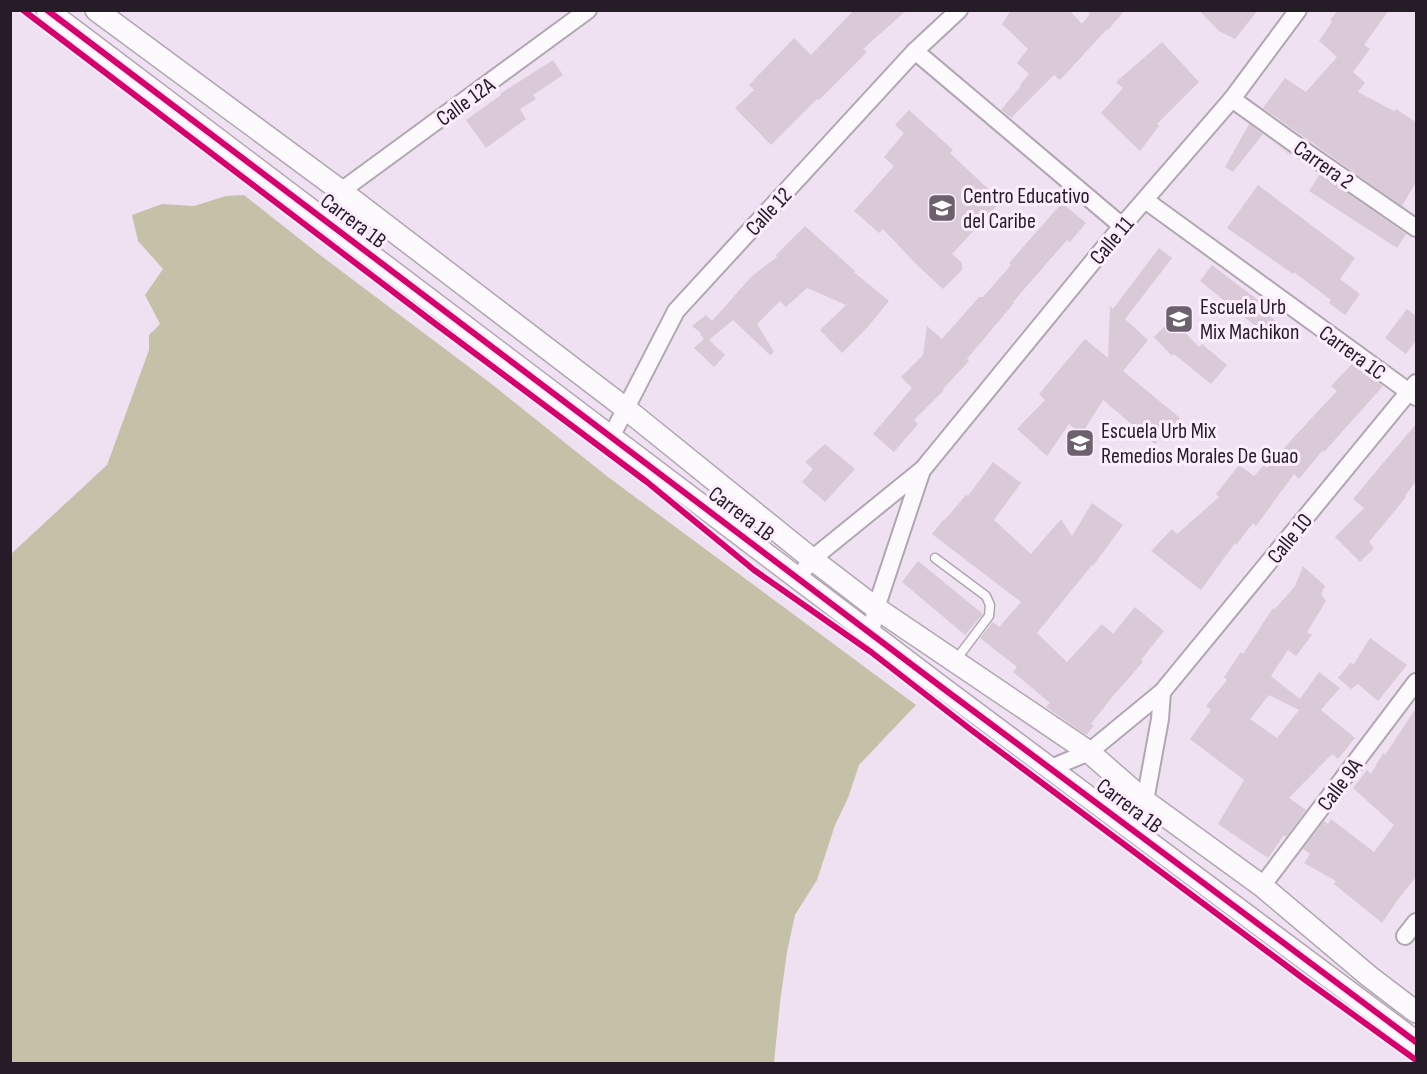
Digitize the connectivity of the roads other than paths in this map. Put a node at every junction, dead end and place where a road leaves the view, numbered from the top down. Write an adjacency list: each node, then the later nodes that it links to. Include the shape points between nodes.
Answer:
1 (46, 10): 10 (street, Carrera 1B)
2 (96, 10): 8 (street, Carrera 1B)
3 (588, 10): 8 (street, Calle 12A)
4 (959, 10): 6 (street, Calle 12)
5 (1298, 10): 7 (street, Calle 11)
6 (915, 51): 11 (street); 14 (street, Calle 12, via 676,311)
7 (1232, 99): 9 (street, Calle 11); 12 (street, Carrera 2)
8 (341, 191): 10 (street, Calle 12A); 14 (street, Carrera 1B)
9 (1144, 200): 11 (street, Calle 11); 13 (street, Carrera 1C)
10 (320, 217): 15 (street, Carrera 1B)
11 (1122, 226): 16 (street, Calle 11)
12 (1416, 228)
13 (1414, 391): 24 (street, Calle 10)
14 (625, 408): 15 (street, Calle 12); 18 (street, Carrera 1B)
15 (611, 437): 19 (street, Carrera 1B)
16 (923, 469): 18 (street); 20 (street)
17 (935, 558): 22 (lane, via 986,596 990,605 989,616)
18 (812, 559): 19 (street); 20 (street, Carrera 1B)
19 (798, 578): 21 (street, Carrera 1B)
20 (876, 608): 21 (street); 22 (street, Carrera 1B)
21 (871, 633): 26 (street, Carrera 1B)
22 (955, 661): 25 (street, Carrera 1B)
23 (1416, 682): 29 (street, Calle 9A)
24 (1162, 692): 25 (street, Calle 10); 27 (street)
25 (1089, 752): 26 (street, Calle 10); 27 (street, Carrera 1B)
26 (1051, 768): 28 (street, Carrera 1B)
27 (1145, 801): 28 (street); 29 (street, Carrera 1B)
28 (1146, 839): 33 (street, Carrera 1B)
29 (1262, 886): 32 (street, Carrera 1B)
30 (1416, 922): 31 (street)
31 (1405, 936)
32 (1416, 1012)
33 (1416, 1042)

